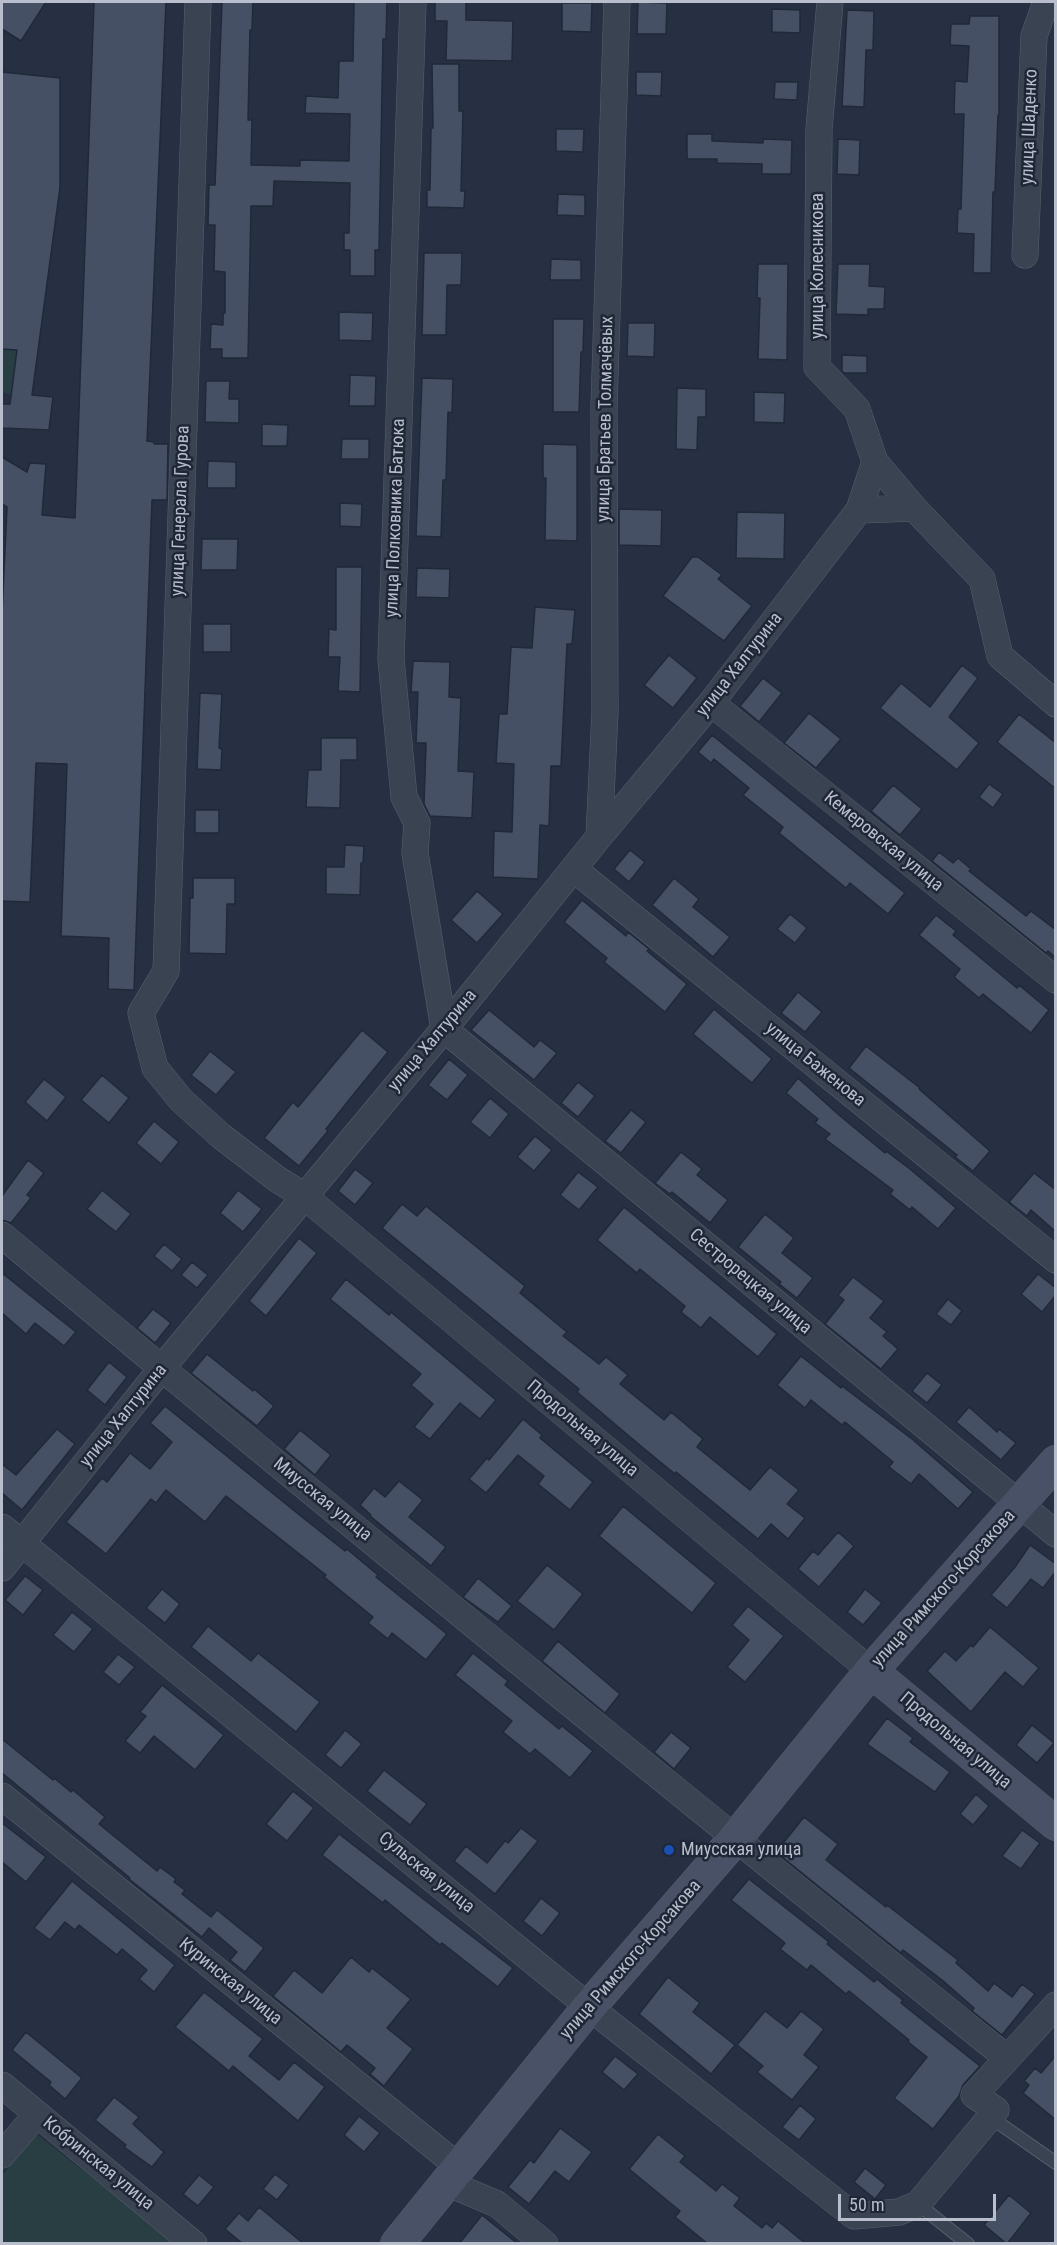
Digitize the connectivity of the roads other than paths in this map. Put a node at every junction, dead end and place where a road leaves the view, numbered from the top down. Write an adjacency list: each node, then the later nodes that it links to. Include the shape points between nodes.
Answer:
1 (198, 2): 16 (street, улица Генерала Гурова, via 166,971)
2 (414, 2): 17 (street, улица Полковника Батюка, via 391,659 405,797 417,823 415,853)
3 (617, 2): 13 (street, улица Братьев Толмачёвых, via 604,406 605,712)
4 (830, 2): 8 (street, улица Колесникова, via 819,129 817,367 857,409)
5 (1045, 2): 6 (street); 7 (street, улица Шаденко, via 1034,36)
6 (1056, 2)
7 (1025, 255)
8 (875, 462): 9 (street); 10 (street)
9 (914, 508): 10 (street); 12 (street, via 982,579 1000,656)
10 (859, 510): 11 (street, улица Халтурина)
11 (711, 704): 13 (street, улица Халтурина); 15 (street, Кемеровская улица)
12 (1056, 704)
13 (599, 837): 14 (street, улица Халтурина)
14 (574, 869): 17 (street, улица Халтурина); 20 (street, улица Баженова)
15 (1056, 980)
16 (141, 1013): 18 (street, Продольная улица, via 155,1068 181,1100 220,1136)
17 (444, 1029): 18 (street, улица Халтурина); 23 (street, Сестрорецкая улица)
18 (304, 1196): 21 (street, улица Халтурина); 28 (street, Продольная улица)
19 (2, 1235): 21 (street, Миусская улица)
20 (1056, 1260)
21 (161, 1369): 26 (street, улица Халтурина); 31 (street, Миусская улица)
22 (1056, 1462): 23 (main road, улица Римского-Корсакова)
23 (1019, 1505): 25 (street, Сестрорецкая улица); 28 (main road, улица Римского-Корсакова)
24 (2, 1527): 26 (street, Сульская улица)
25 (1056, 1534)
26 (21, 1544): 27 (street, улица Халтурина); 33 (street, Сульская улица)
27 (2, 1568)
28 (871, 1671): 30 (main road, Продольная улица); 31 (main road, улица Римского-Корсакова)
29 (2, 1796): 40 (street, Куринская улица)
30 (1056, 1824)
31 (735, 1839): 33 (main road, улица Римского-Корсакова); 34 (street, Миусская улица)
32 (1056, 2006): 34 (street)
33 (589, 2007): 40 (main road, улица Римского-Корсакова); 41 (street, Сульская улица, via 854,2216 899,2212)
34 (1007, 2058): 37 (street, via 974,2095 996,2110)
35 (2, 2085): 36 (street, Кобринская улица)
36 (37, 2114): 38 (street); 42 (street, Кобринская улица)
37 (990, 2117): 39 (lane); 41 (street)
38 (2, 2155)
39 (1056, 2163)
40 (454, 2174): 43 (main road, улица Римского-Корсакова); 44 (street, Куринская улица, via 459,2188 497,2204)
41 (918, 2204): 45 (lane)
42 (194, 2244)
43 (397, 2244)
44 (545, 2244)
45 (968, 2244)

